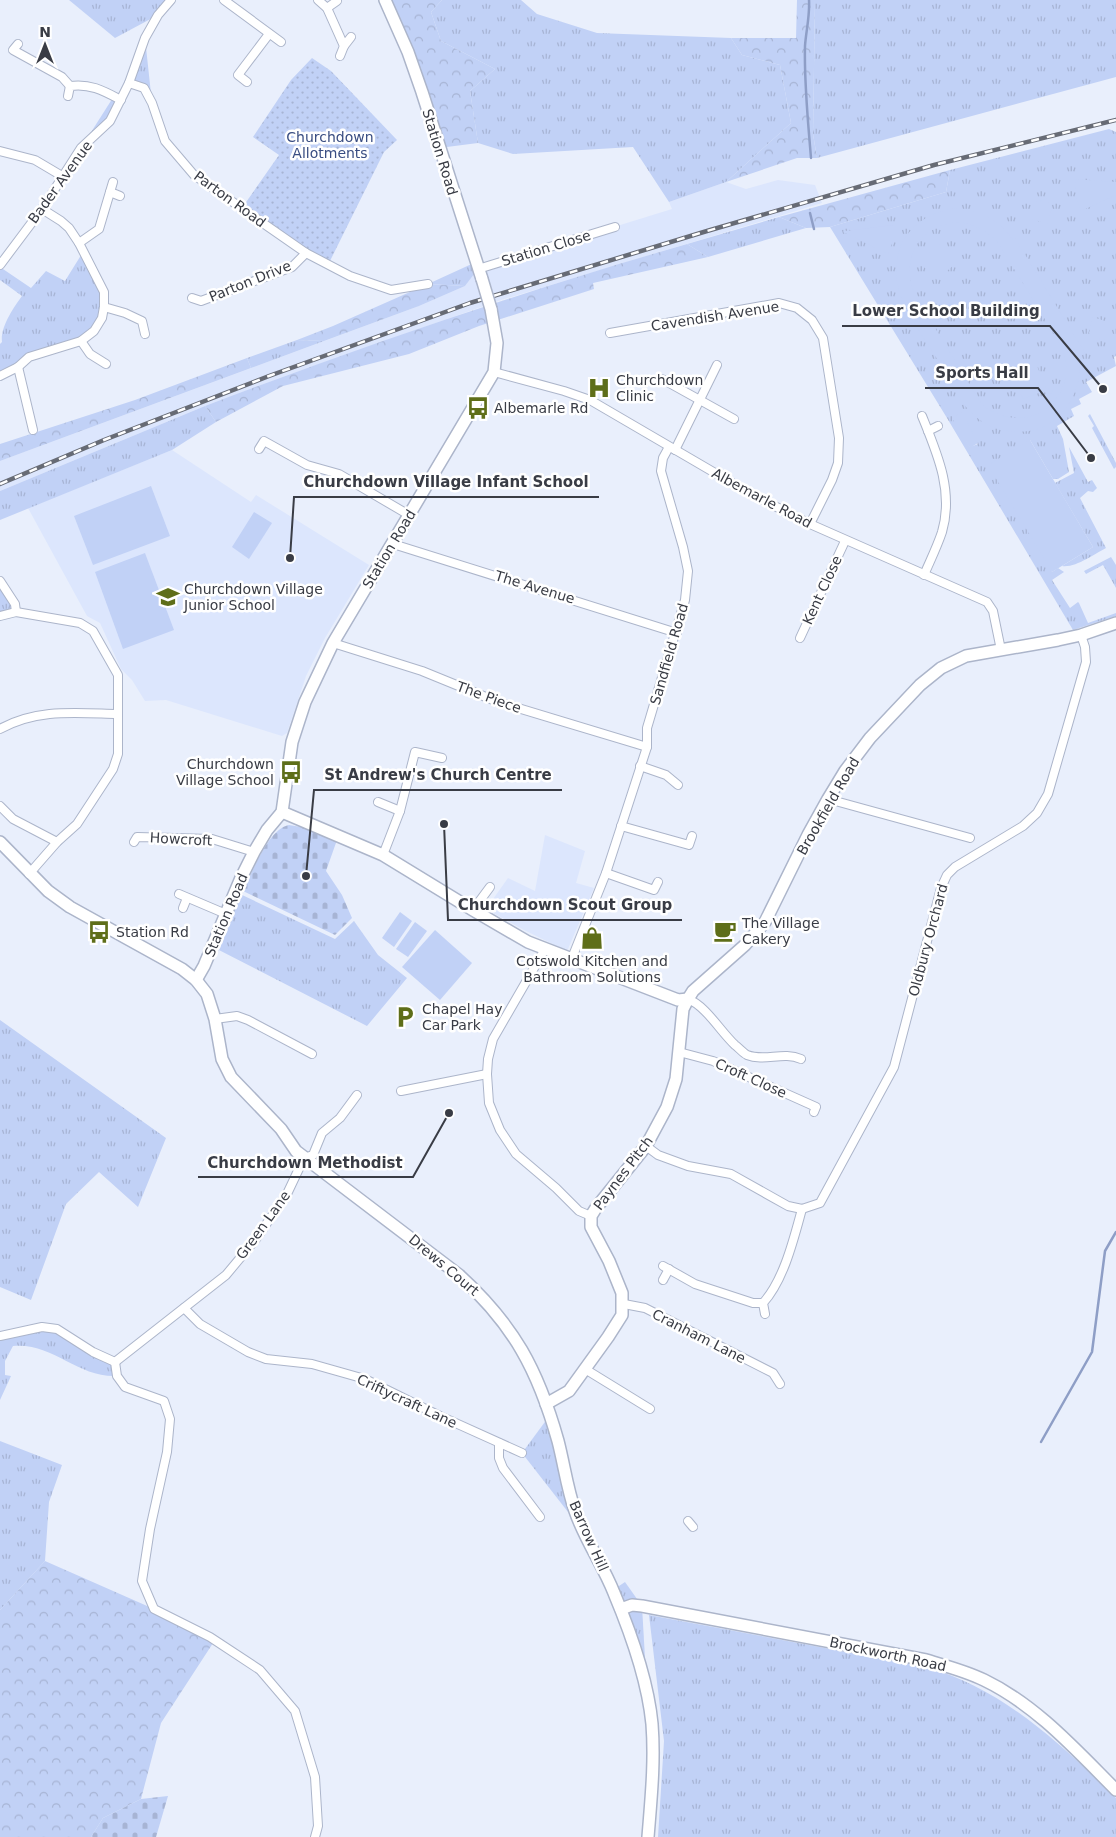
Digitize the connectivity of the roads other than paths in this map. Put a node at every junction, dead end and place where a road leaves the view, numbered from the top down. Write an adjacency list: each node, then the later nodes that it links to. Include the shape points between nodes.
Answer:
1 (171, 0): 14 (street, via 144,38)
2 (224, 0): 7 (street)
3 (318, 0): 6 (street)
4 (385, 0): 29 (street, Station Road, via 422,92)
5 (337, 1): 6 (street)
6 (327, 8): 11 (street)
7 (269, 34): 9 (street); 13 (street, via 238,75)
8 (352, 37): 11 (street)
9 (281, 42)
10 (18, 44): 15 (street, via 13,50 62,77)
11 (344, 46): 12 (street)
12 (340, 56)
13 (247, 82)
14 (129, 83): 17 (street, Bader Avenue); 26 (street, Parton Road, via 144,88 164,141 194,175)
15 (70, 86): 16 (street); 17 (street, via 94,86)
16 (68, 96)
17 (122, 100): 19 (street, Bader Avenue, via 110,120 81,148)
18 (0, 151): 19 (street, via 35,160)
19 (62, 176): 23 (street, Bader Avenue)
20 (113, 182): 21 (street)
21 (110, 192): 22 (street); 25 (street, via 99,229)
22 (120, 196)
23 (42, 209): 25 (street, via 69,228); 27 (street, Bader Avenue)
24 (615, 226): 29 (street, Station Close)
25 (79, 243): 32 (street, via 104,292)
26 (306, 253): 30 (street, Parton Road, via 350,276 391,290); 31 (street, Parton Drive, via 292,267 201,301)
27 (3, 254): 28 (street, Bader Avenue)
28 (0, 265)
29 (480, 274): 39 (street, Station Road, bridge, via 497,343)
30 (428, 284)
31 (192, 298)
32 (104, 307): 34 (street, via 125,312 142,321); 35 (street, via 94,331)
33 (610, 333): 51 (street, Cavendish Avenue, via 779,304 798,308 812,320 823,338 839,438 838,463)
34 (145, 334)
35 (81, 341): 36 (street, via 90,354); 38 (street, via 29,357)
36 (106, 364)
37 (717, 365): 42 (street, Sandfield Road)
38 (18, 367): 40 (street); 46 (street)
39 (494, 372): 48 (street, Albemarle Road, via 590,400); 50 (street, Station Road)
40 (0, 376)
41 (662, 379): 42 (street)
42 (701, 399): 44 (street); 48 (street, Sandfield Road)
43 (922, 416): 47 (street)
44 (734, 419)
45 (938, 426): 47 (street)
46 (33, 430)
47 (928, 431): 54 (street, via 945,482 945,507 942,532)
48 (672, 448): 51 (street, Albemarle Road); 59 (street, Sandfield Road, via 663,458 661,471 688,571)
49 (259, 449): 50 (street, via 264,441 307,465 338,474)
50 (409, 515): 53 (street, Station Road)
51 (810, 524): 52 (street, Albemarle Road)
52 (845, 541): 54 (street, Albemarle Road); 61 (street, Kent Close)
53 (392, 544): 59 (street, The Avenue); 62 (street, Station Road)
54 (924, 575): 63 (street, Albemarle Road, via 987,602 993,611)
55 (0, 581): 56 (street, via 16,604)
56 (16, 612): 57 (street); 64 (street, via 80,623 93,631 118,675)
57 (0, 616)
58 (1116, 623): 60 (street, Brookfield Road)
59 (677, 633): 66 (street, Sandfield Road, via 647,728)
60 (1081, 635): 63 (street, Brookfield Road); 108 (street, Oldbury Orchard, via 1086,662 1048,794 1023,826 955,866 947,875 894,1067 820,1203)
61 (800, 638)
62 (333, 643): 66 (street, The Piece, via 422,671 498,702); 74 (street, Station Road, via 305,702 292,742)
63 (1001, 650): 70 (street, Brookfield Road, via 966,656 941,668 920,685 870,738)
64 (118, 714): 65 (street, via 51,713 14,721); 80 (street, via 118,754 114,769 77,824)
65 (0, 729)
66 (646, 747): 68 (street, Sandfield Road)
67 (442, 758): 73 (street, via 415,752)
68 (640, 766): 69 (street, via 666,775); 75 (street, Sandfield Road)
69 (678, 786)
70 (828, 799): 78 (street); 97 (street, Brookfield Road, via 765,922)
71 (378, 802): 73 (street)
72 (0, 806): 80 (street, via 13,819)
73 (400, 811): 82 (street)
74 (282, 812): 81 (street, Station Road); 82 (street)
75 (621, 826): 77 (street, via 688,849); 83 (street, Sandfield Road)
76 (136, 829): 81 (street, Howcroft, via 136,839 212,839)
77 (692, 836)
78 (970, 838)
79 (0, 842): 84 (street)
80 (57, 842): 84 (street)
81 (254, 852): 93 (street, Station Road)
82 (383, 855): 92 (street)
83 (606, 873): 87 (street); 95 (street, Sandfield Road)
84 (29, 874): 96 (street, via 70,907)
85 (658, 882): 87 (street)
86 (490, 887): 92 (street)
87 (654, 890): 90 (street)
88 (179, 894): 89 (street)
89 (187, 898): 91 (street); 93 (street)
90 (651, 898)
91 (183, 908)
92 (473, 910): 94 (street)
93 (226, 914): 96 (street, Station Road)
94 (545, 949): 95 (street); 102 (street, via 494,1039)
95 (572, 958): 97 (street, via 678,1000)
96 (196, 980): 98 (street, via 207,994)
97 (688, 999): 99 (street, Paynes Pitch, via 683,1009); 101 (street, via 697,1003 724,1035 746,1054 759,1057 792,1051)
98 (215, 1019): 100 (street, via 237,1016); 107 (street, via 222,1059 231,1077)
99 (679, 1052): 105 (street, Croft Close, via 730,1068 816,1107); 106 (street, Paynes Pitch, via 676,1079)
100 (312, 1054)
101 (801, 1059)
102 (487, 1074): 103 (street); 109 (street, via 490,1102 497,1124 516,1154 579,1211)
103 (401, 1090)
104 (357, 1095): 107 (street, Green Lane, via 340,1118 322,1133 313,1155)
105 (814, 1112)
106 (646, 1146): 108 (street, via 658,1155 688,1166 731,1174 788,1206); 109 (street, Paynes Pitch)
107 (304, 1158): 113 (street, Green Lane, via 287,1194 256,1239 226,1275); 119 (street, Drews Court, via 320,1167 480,1293 526,1355)
108 (802, 1209): 111 (street, via 792,1247 770,1295)
109 (591, 1216): 112 (street, Paynes Pitch, via 591,1227)
110 (664, 1280): 111 (street, via 666,1268 694,1284 753,1303)
111 (763, 1302): 114 (street)
112 (624, 1304): 117 (street, via 622,1314); 118 (street, Cranham Lane, via 645,1308 773,1373)
113 (184, 1308): 116 (street, Green Lane); 121 (street, Criftycraft Lane, via 200,1324 248,1352 266,1359 312,1364 365,1379)
114 (765, 1314)
115 (0, 1336): 116 (street, via 42,1327 57,1329)
116 (115, 1362): 126 (street, via 117,1376 125,1386 164,1401 170,1419 167,1452 142,1581 154,1609 210,1637 260,1670 295,1711 316,1778 318,1826)
117 (585, 1369): 119 (street, via 569,1391); 120 (street)
118 (780, 1384)
119 (546, 1404): 124 (street, Barrow Hill, via 575,1511)
120 (650, 1409)
121 (499, 1443): 122 (street, Criftycraft Lane); 123 (street, via 503,1468)
122 (522, 1452)
123 (540, 1517)
124 (621, 1609): 125 (street, Brockworth Road, via 642,1606 950,1667 984,1680 1016,1700 1053,1728); 127 (street, Barrow Hill, via 647,1693 652,1723)
125 (1116, 1790)
126 (315, 1837)
127 (648, 1837)

